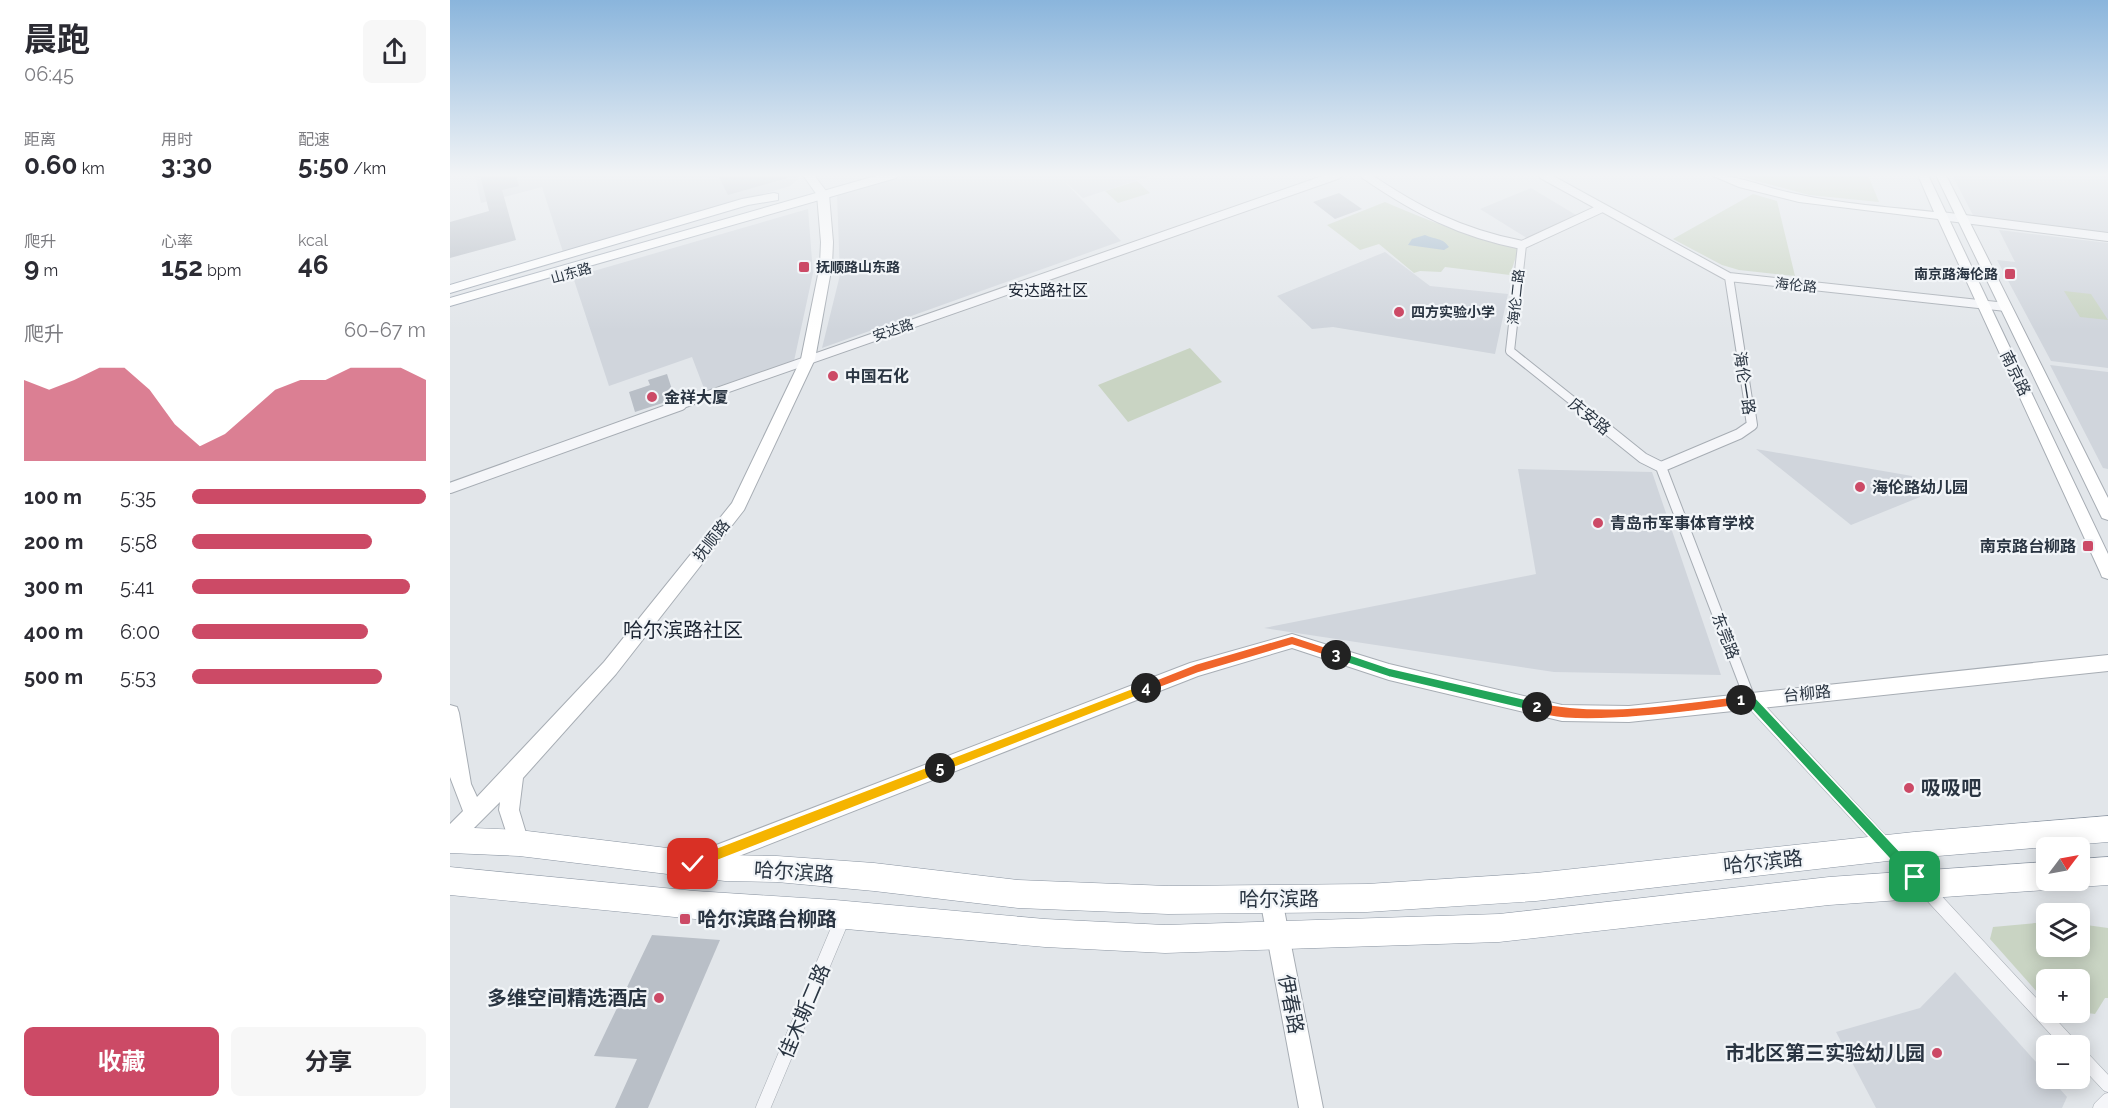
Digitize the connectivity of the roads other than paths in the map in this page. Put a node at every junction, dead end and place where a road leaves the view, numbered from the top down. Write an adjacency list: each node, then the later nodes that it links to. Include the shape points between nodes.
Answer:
1 (696, 227): 14 (main road, 山东路)
2 (725, 227): 14 (main road, 山东路)
3 (824, 227): 17 (main road, 抚顺路, via 826,265)
4 (1188, 227): 17 (street, 安达路)
5 (1452, 227): 12 (street)
6 (1562, 227): 12 (street, 海伦二路)
7 (1636, 227): 13 (street, 海伦路)
8 (1946, 227): 15 (main road, 南京路)
9 (1966, 227): 16 (main road, 南京路)
10 (2029, 227): 11 (street)
11 (2108, 237)
12 (1522, 245): 18 (street, 海伦二路, via 1510,351)
13 (1729, 277): 15 (street, 海伦路); 19 (street, 海伦一路, via 1752,425)
14 (453, 298)
15 (1983, 305): 16 (street, 海伦路); 22 (main road, 南京路)
16 (2006, 308): 21 (main road, 南京路)
17 (808, 359): 20 (street, 安达路); 26 (main road, 抚顺路, via 738,506 610,668)
18 (1522, 360): 19 (street, 庆安路, via 1643,458)
19 (1661, 467): 24 (street, 东莞路)
20 (450, 488)
21 (2108, 514)
22 (2108, 572)
23 (2108, 663): 24 (main road, 台柳路)
24 (1750, 699): 31 (street, 东莞路); 32 (main road, 台柳路, via 1629,714 1562,713 1389,672 1292,641 1196,669)
25 (450, 713): 27 (main road, via 460,784)
26 (515, 773): 27 (main road, 抚顺路); 30 (main road, via 509,810)
27 (474, 813): 29 (main road, 抚顺路)
28 (2108, 829): 31 (highway, 哈尔滨路)
29 (450, 839): 30 (highway, 哈尔滨路)
30 (519, 843): 32 (highway, 哈尔滨路)
31 (1888, 848): 37 (street, 东莞路); 38 (highway, 哈尔滨路, via 1536,887 1367,898)
32 (693, 864): 38 (highway, 哈尔滨路, via 874,877 1018,894 1168,900)
33 (2108, 871): 34 (highway)
34 (2090, 872)
35 (2036, 877): 37 (highway, 哈尔滨路)
36 (450, 881): 39 (highway, 哈尔滨路)
37 (1924, 885): 40 (highway, 哈尔滨路, via 1829,891 1499,928); 41 (street, 东莞路)
38 (1271, 899): 40 (main road, 伊春路)
39 (844, 915): 40 (highway, 哈尔滨路, via 1056,934 1165,939); 45 (street, 佳木斯二路)
40 (1278, 936): 46 (main road, 伊春路)
41 (2062, 1035)
42 (2090, 1066): 43 (street)
43 (2108, 1085)
44 (2108, 1100): 47 (street)
45 (763, 1108)
46 (1311, 1108)
47 (2100, 1108)

